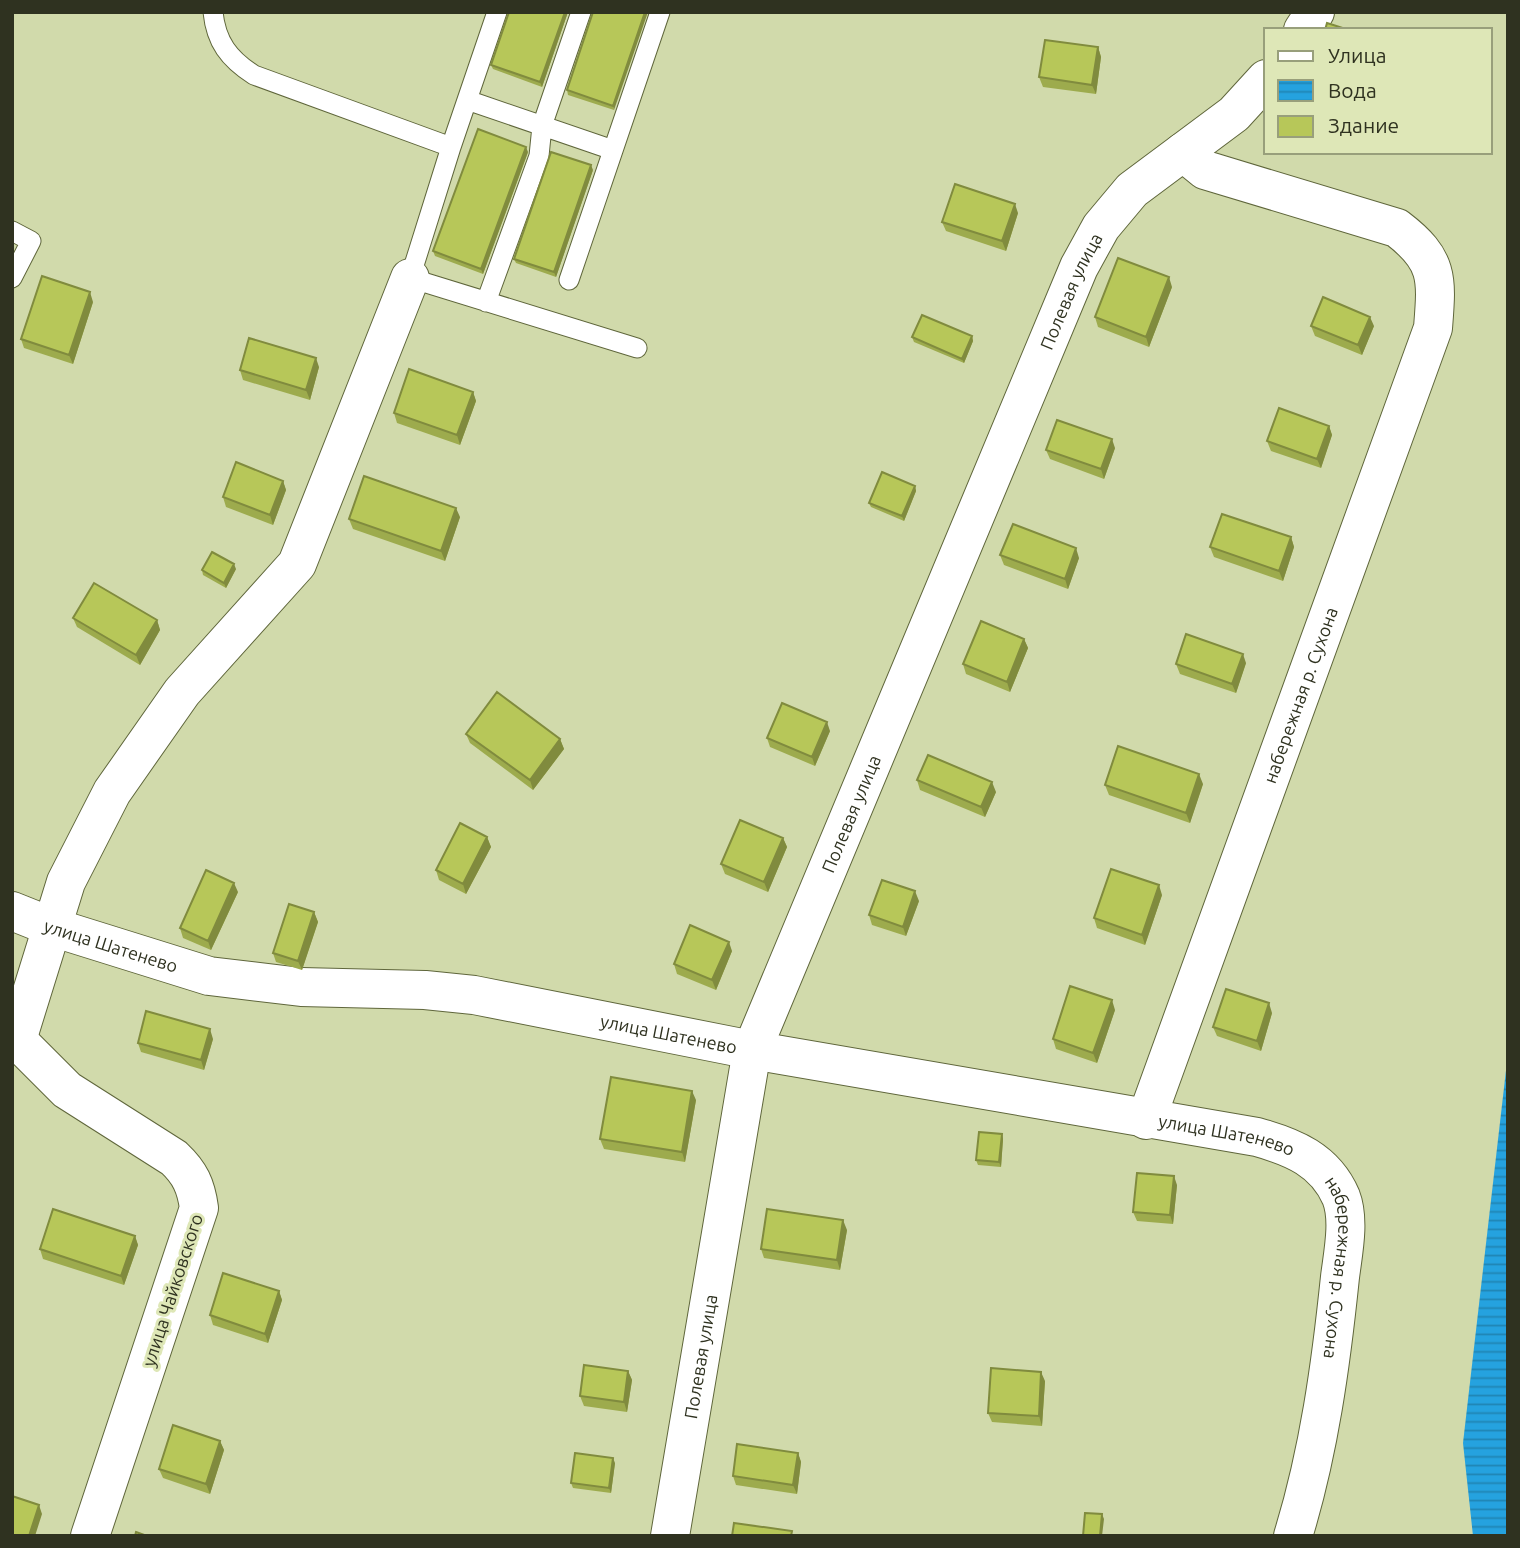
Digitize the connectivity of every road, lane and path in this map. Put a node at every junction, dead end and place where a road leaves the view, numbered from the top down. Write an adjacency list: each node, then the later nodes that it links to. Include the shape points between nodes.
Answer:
1 (213, 12): 10 (lane, via 223,49 254,75)
2 (497, 12): 8 (lane)
3 (581, 12): 9 (lane)
4 (660, 12): 11 (lane)
5 (1315, 12): 6 (street)
6 (1304, 28)
7 (1264, 81): 12 (street, via 1234,114)
8 (467, 100): 9 (lane); 10 (lane)
9 (542, 126): 11 (lane); 17 (lane, via 539,156)
10 (451, 147): 15 (lane)
11 (614, 150): 16 (lane)
12 (1183, 152): 22 (street, Полевая улица, via 1132,190 1101,227 1079,267); 23 (street, набережная р. Сухона, via 1205,170 1397,228 1421,246 1432,268 1435,296 1433,328)
13 (12, 231): 14 (lane, via 31,241)
14 (12, 278)
15 (410, 278): 17 (lane); 20 (street, via 297,565 182,692 112,792 66,882)
16 (569, 280)
17 (486, 302): 18 (lane)
18 (637, 348)
19 (12, 911): 20 (street, улица Шатенево)
20 (52, 927): 21 (street); 22 (street, улица Шатенево, via 209,976 301,987 474,995)
21 (14, 1040): 25 (street, улица Чайковского, via 66,1090 174,1158 188,1171 196,1188 199,1208)
22 (752, 1050): 23 (street, улица Шатенево); 26 (street, Полевая улица)
23 (1146, 1120): 24 (street, улица Шатенево, via 1293,1146)
24 (1322, 1168): 27 (street, набережная р. Сухона, via 1341,1198 1345,1232 1331,1363)
25 (90, 1536)
26 (670, 1536)
27 (1293, 1536)

